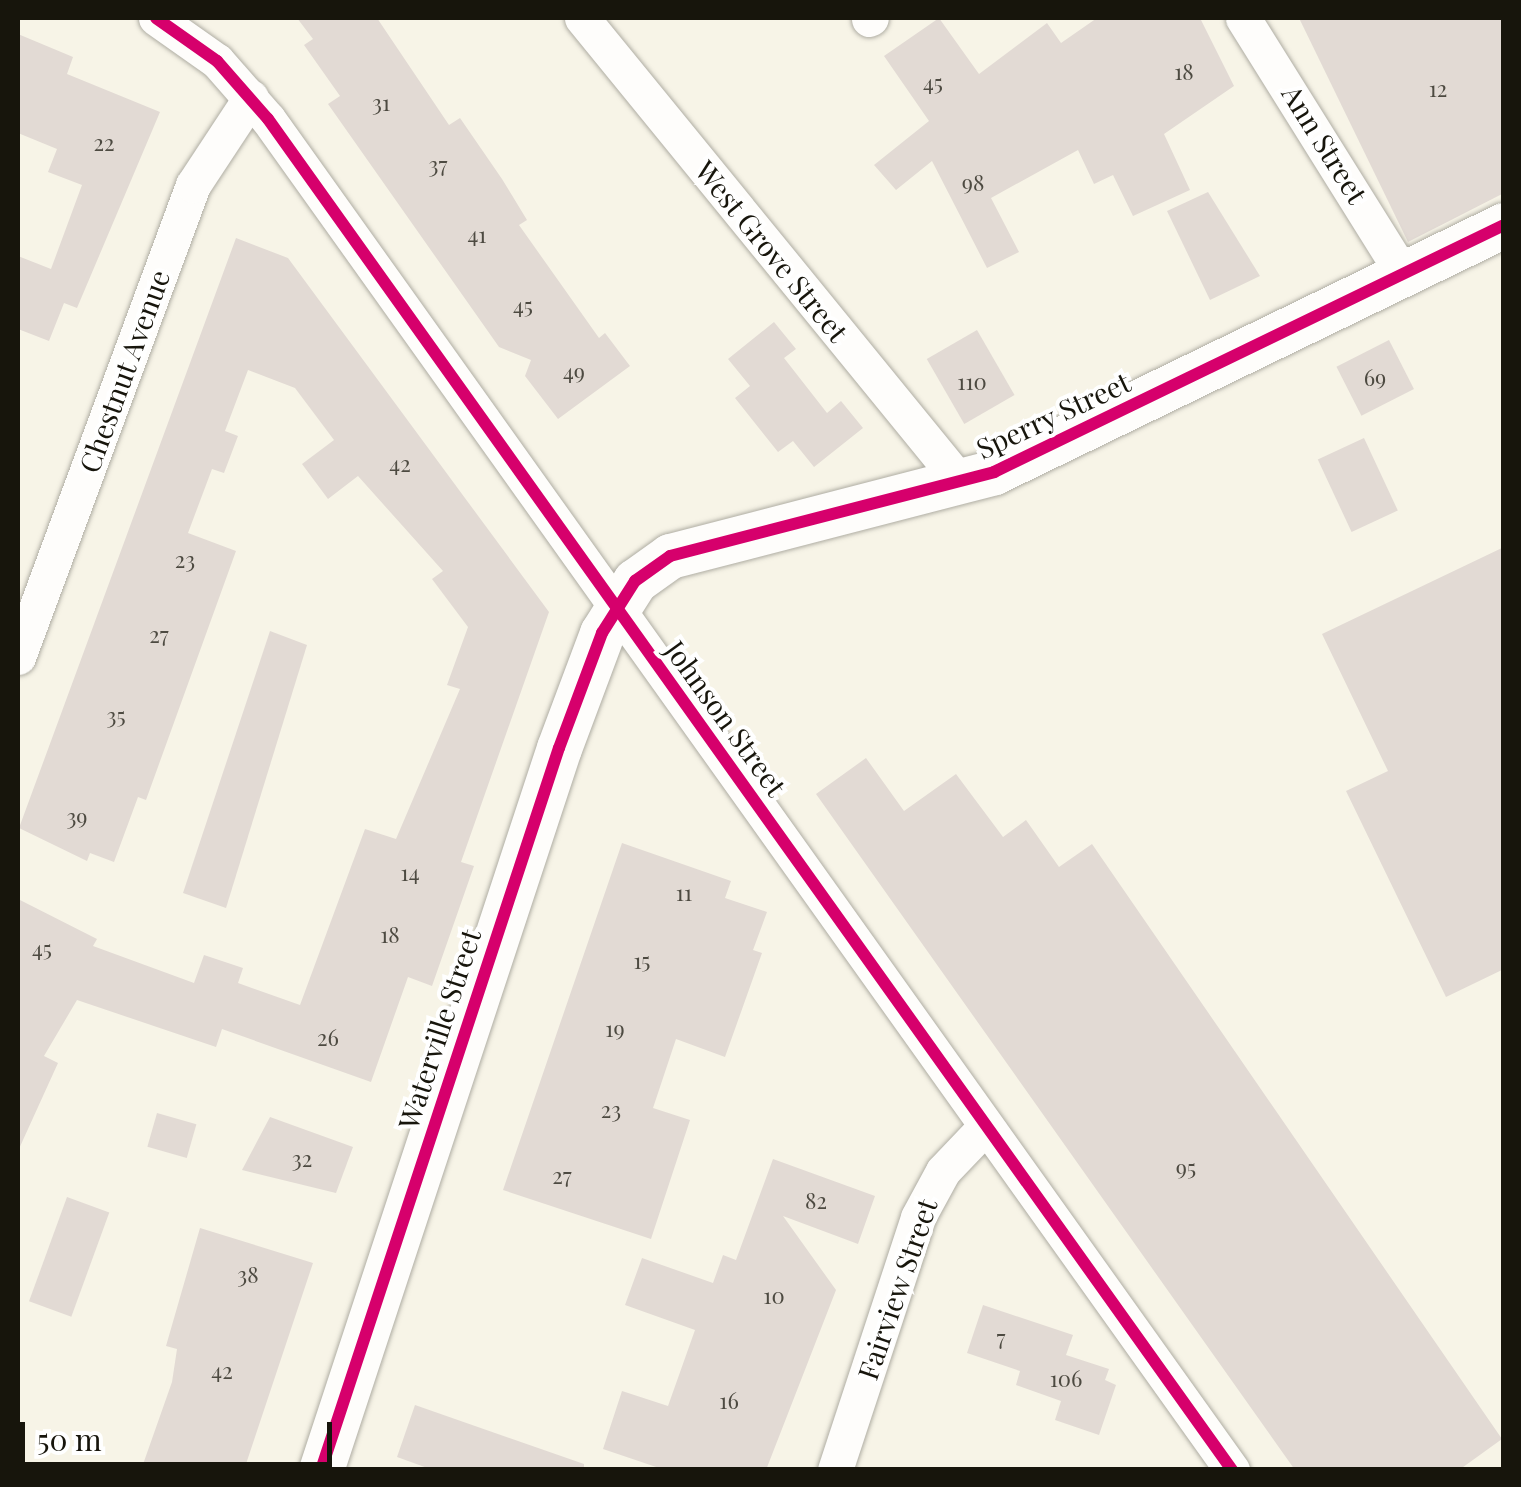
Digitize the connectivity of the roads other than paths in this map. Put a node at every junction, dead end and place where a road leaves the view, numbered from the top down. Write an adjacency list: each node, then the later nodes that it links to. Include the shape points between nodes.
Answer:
1 (156, 18): 4 (street, Johnson Street)
2 (582, 18): 7 (street, West Grove Street)
3 (1243, 18): 6 (street, Ann Street)
4 (251, 96): 8 (street, Johnson Street); 9 (street, Chestnut Avenue, via 193,185)
5 (1504, 225): 6 (street, Sperry Street)
6 (1403, 274): 7 (street, Sperry Street)
7 (962, 484): 8 (street, Sperry Street, via 670,556)
8 (616, 608): 10 (street, Johnson Street); 11 (street, Waterville Street, via 559,748)
9 (18, 657)
10 (986, 1126): 12 (street, Fairview Street, via 943,1171 918,1218); 13 (street, Johnson Street)
11 (321, 1470)
12 (835, 1470)
13 (1232, 1470)

